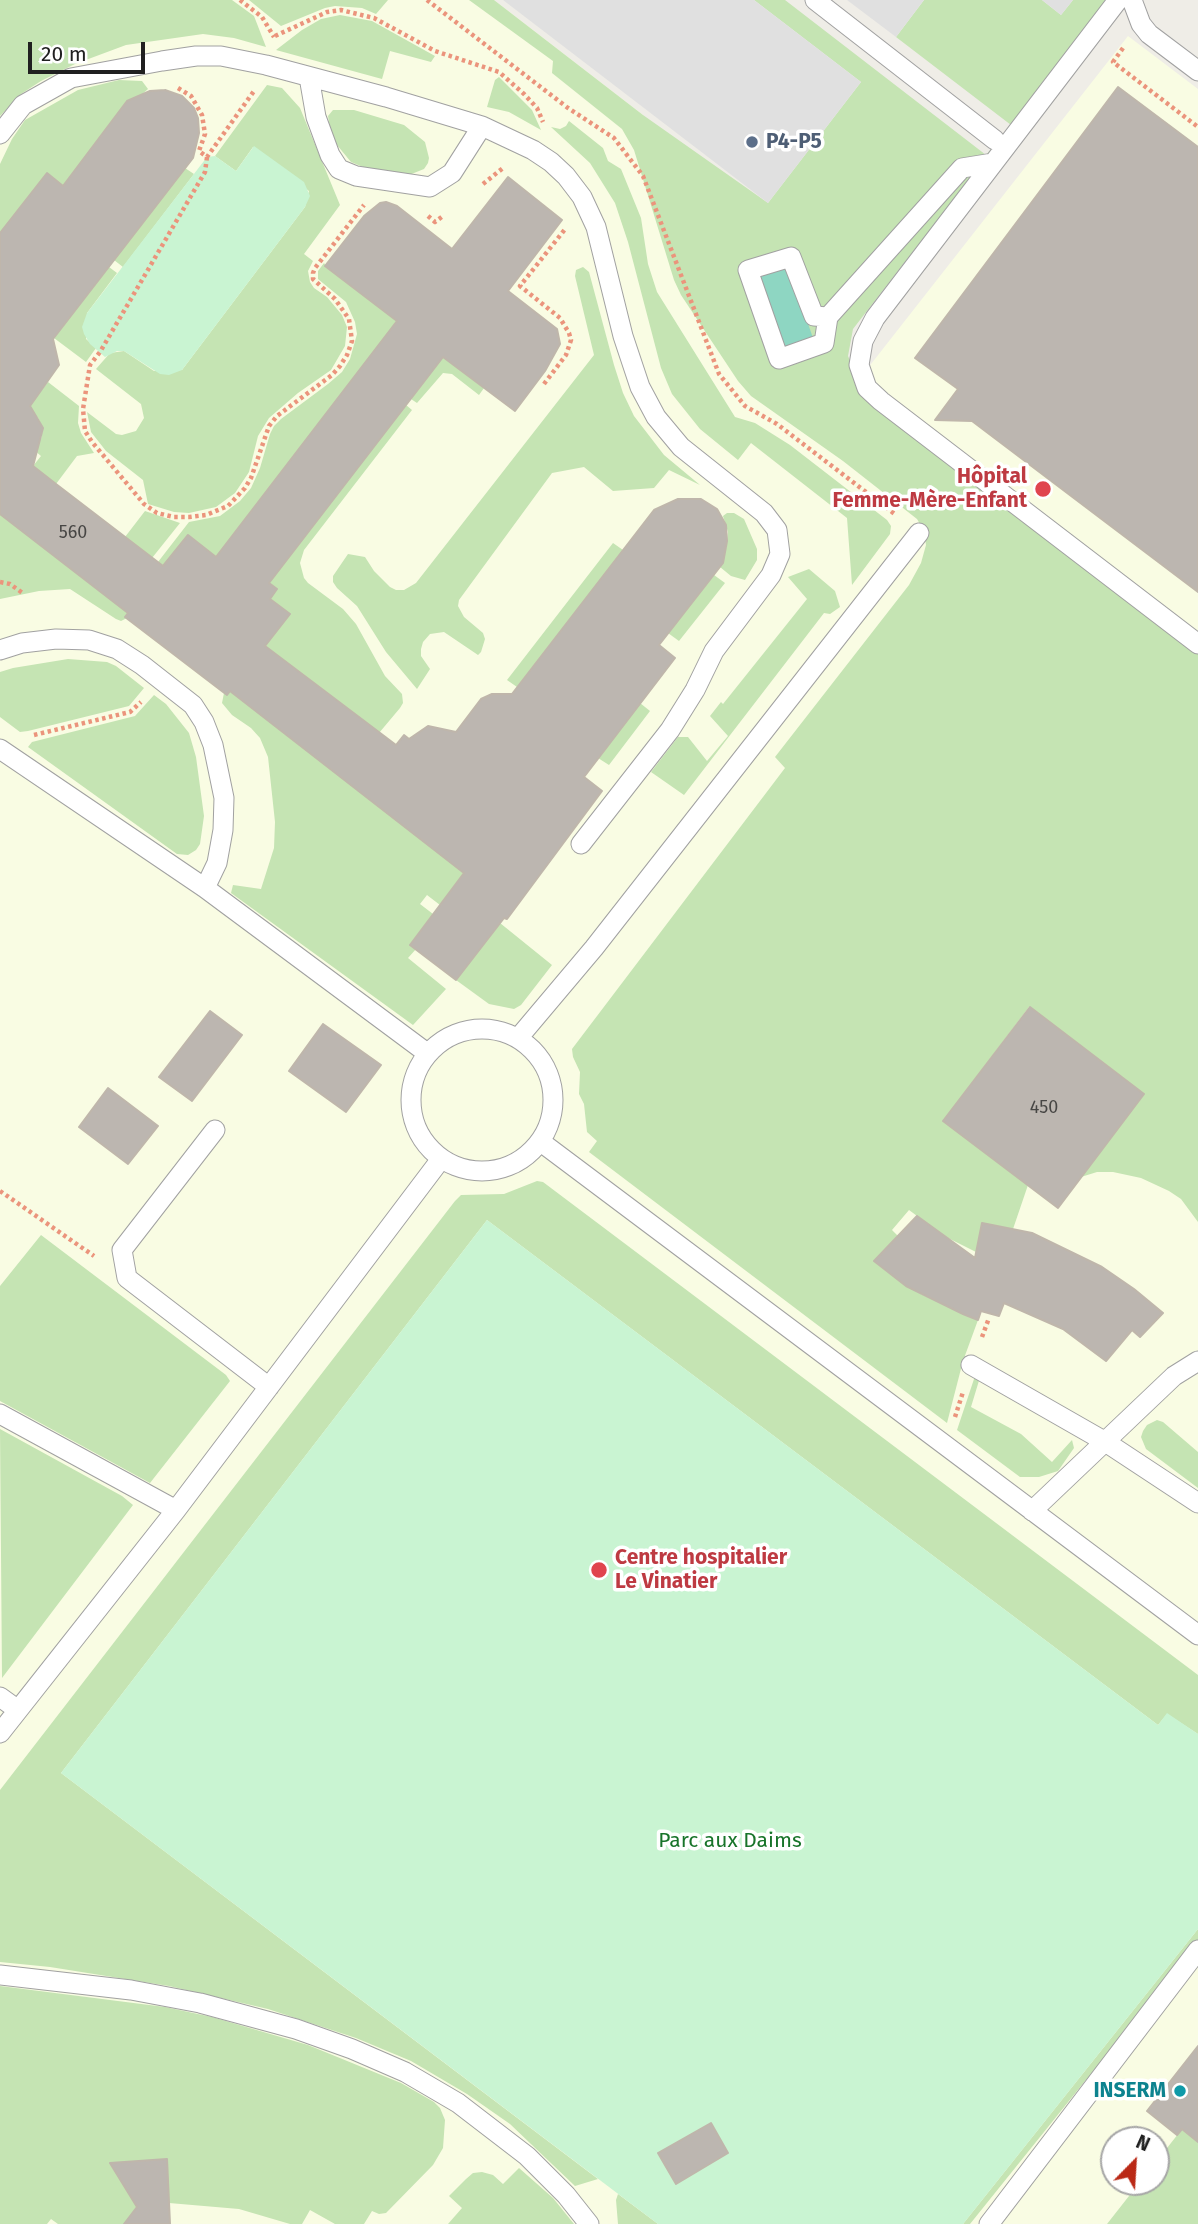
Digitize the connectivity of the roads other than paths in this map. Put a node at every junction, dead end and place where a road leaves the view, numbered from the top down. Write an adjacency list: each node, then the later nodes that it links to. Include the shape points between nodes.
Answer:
1 (815, 0): 8 (lane)
2 (1118, 0): 9 (lane)
3 (1132, 0): 4 (lane, via 1149,34)
4 (1198, 71)
5 (309, 77): 6 (lane); 6 (lane, via 316,117 330,155 339,169 356,176 430,187 452,173); 7 (lane, via 221,56 162,61 71,78 23,105)
6 (482, 126): 15 (lane, via 551,162 582,197 596,227 640,387 656,417 681,447 764,513 777,530 780,554 771,575 714,651 670,730)
7 (0, 134)
8 (996, 139)
9 (993, 163): 10 (lane, via 962,168); 12 (lane, via 875,318 863,341 859,365 867,388)
10 (828, 317): 10 (lane, via 824,343 779,359 748,270 791,257 814,316)
11 (919, 533): 17 (lane)
12 (1198, 644)
13 (0, 650): 16 (lane, via 56,639 89,640 117,649 193,705 214,745 224,797 219,852)
14 (6, 754): 16 (lane)
15 (581, 844)
16 (205, 888): 18 (lane)
17 (519, 1037): 18 (lane, via 487,1028 454,1033); 20 (lane, via 541,1058 553,1084 553,1114)
18 (427, 1053): 21 (lane, via 413,1080 410,1109 420,1137)
19 (215, 1130): 24 (lane, via 122,1250 127,1278)
20 (541, 1142): 21 (lane, via 521,1160 495,1171 467,1170); 29 (lane)
21 (441, 1159): 24 (lane)
22 (1198, 1361): 26 (lane, via 1174,1376)
23 (971, 1365): 26 (lane)
24 (269, 1387): 28 (lane)
25 (0, 1415): 28 (lane)
26 (1104, 1441): 27 (lane); 29 (lane)
27 (1198, 1503)
28 (176, 1510): 32 (lane)
29 (1032, 1511): 30 (lane)
30 (1198, 1635)
31 (0, 1697): 32 (lane)
32 (18, 1710): 33 (lane)
33 (0, 1733)
34 (1198, 1950): 37 (lane)
35 (0, 1975): 36 (lane, via 200,2003 352,2049 405,2072 458,2103 527,2156)
36 (589, 2224)
37 (989, 2224)

